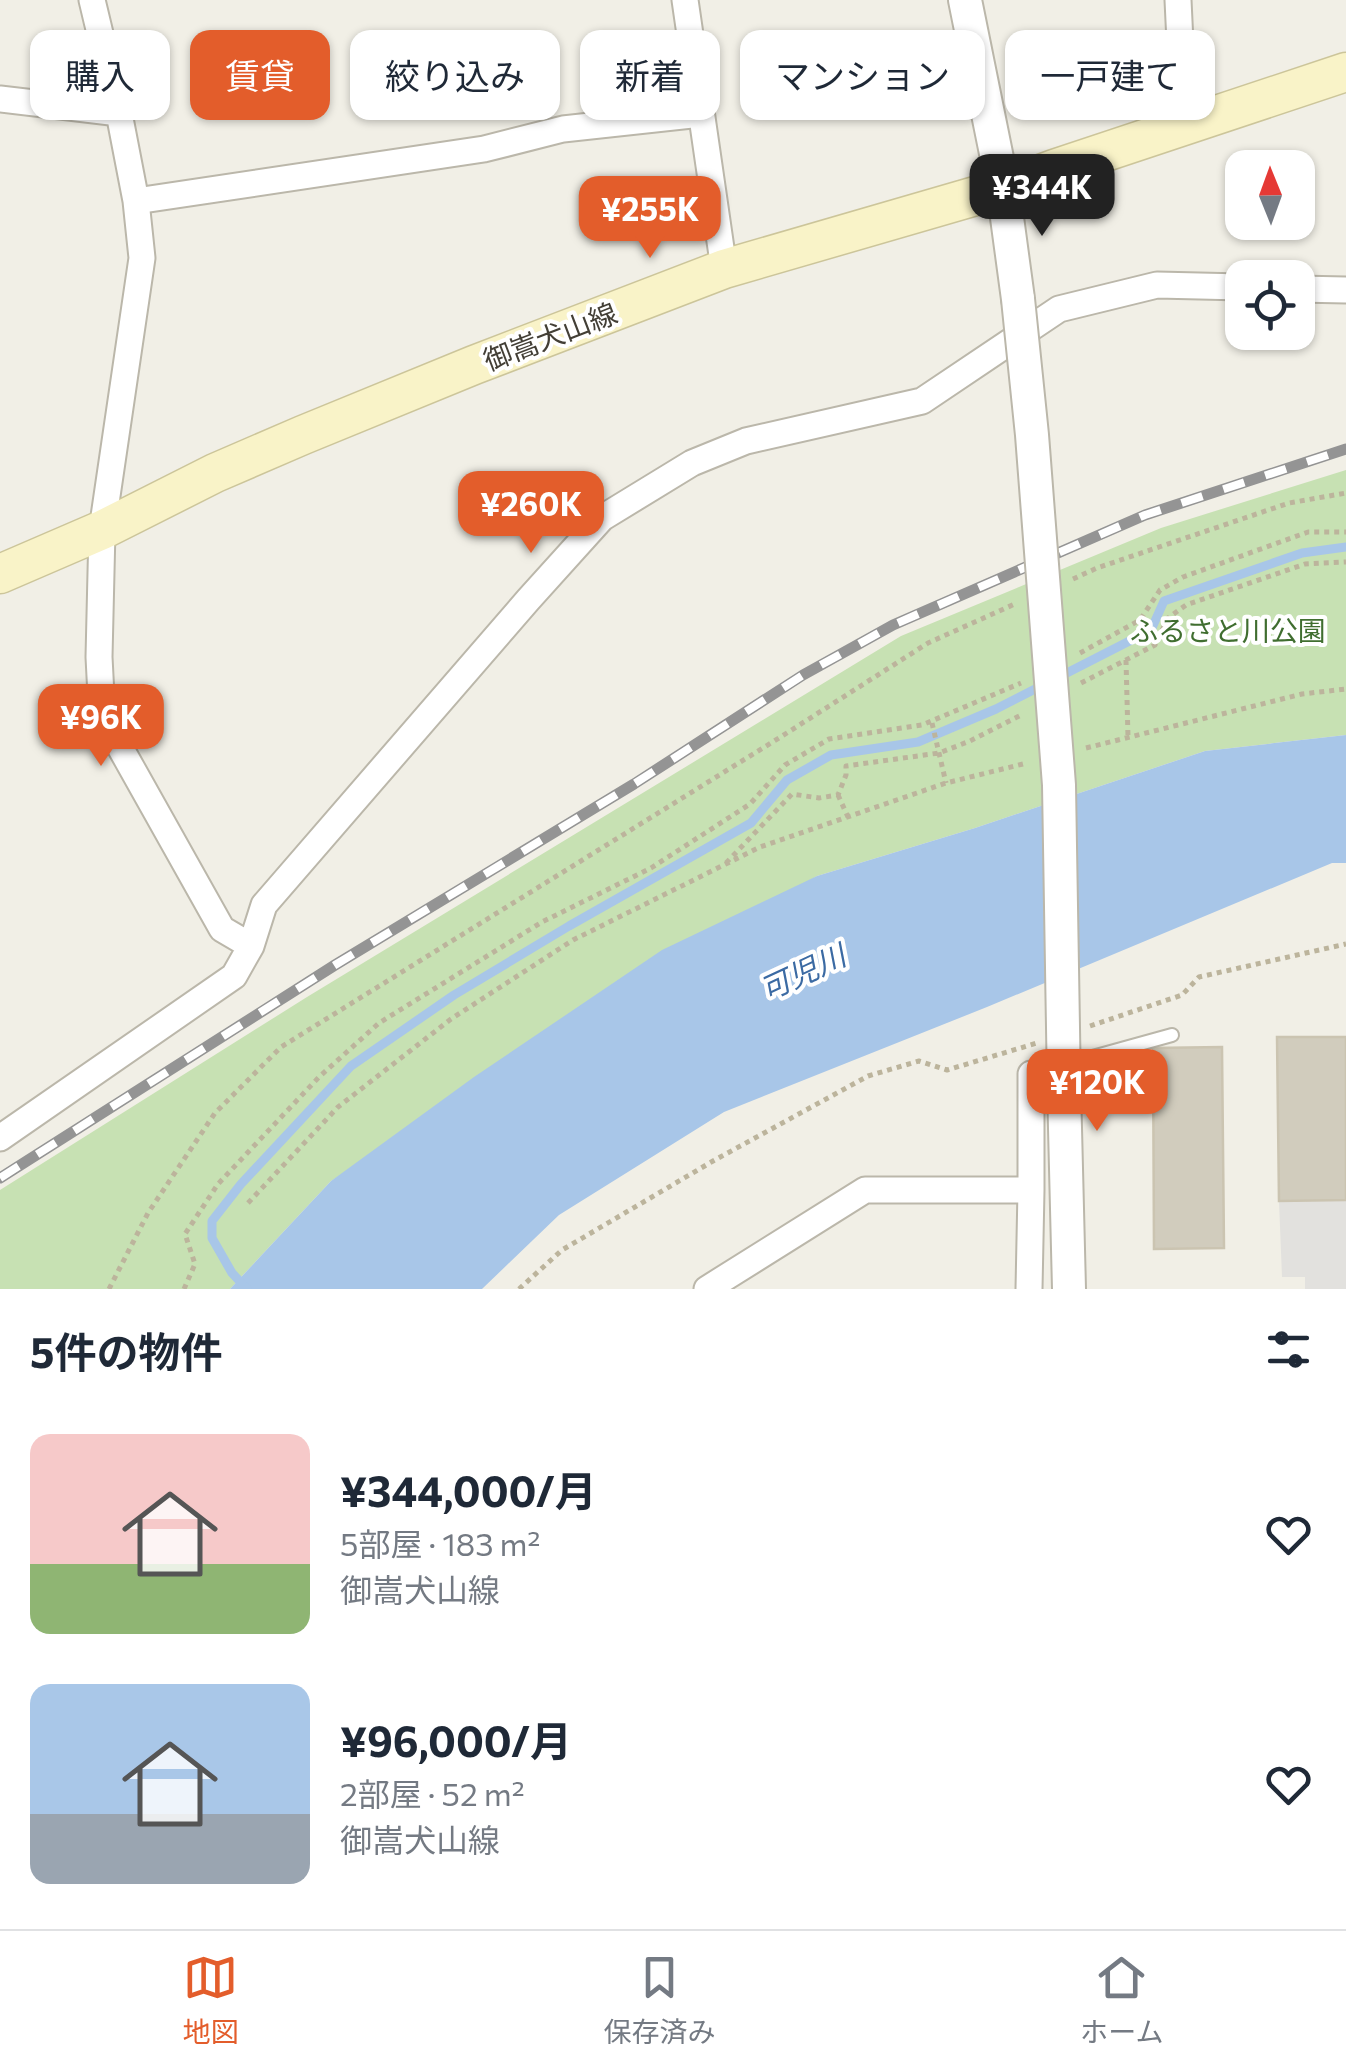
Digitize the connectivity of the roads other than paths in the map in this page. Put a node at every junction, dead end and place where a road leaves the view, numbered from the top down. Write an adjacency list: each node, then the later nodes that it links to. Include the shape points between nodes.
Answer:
1 (92, 0): 5 (street)
2 (684, 0): 6 (street)
3 (965, 0): 14 (street)
4 (1178, 0): 13 (street)
5 (99, 30)
6 (688, 30)
7 (1346, 72): 13 (main road, 御嵩犬山線)
8 (0, 99): 9 (street)
9 (30, 103)
10 (120, 120): 15 (street)
11 (645, 120): 15 (street)
12 (702, 120): 16 (street)
13 (1184, 127): 14 (main road, 御嵩犬山線)
14 (1002, 188): 16 (main road, 御嵩犬山線); 29 (street, bridge, via 1032,435 1059,785)
15 (136, 200): 20 (street, via 142,258)
16 (724, 269): 20 (main road, 御嵩犬山線, via 302,435)
17 (1225, 287): 22 (street, via 1157,285 1060,309 922,401 746,441 692,463 602,518 264,904)
18 (1315, 289): 19 (street)
19 (1346, 290)
20 (102, 530): 21 (main road, 御嵩犬山線); 22 (street, via 102,715 222,929)
21 (0, 574)
22 (251, 946): 25 (street, via 234,976)
23 (1172, 1035): 24 (lane)
24 (1031, 1074): 26 (street)
25 (0, 1138)
26 (1030, 1190): 27 (street, via 864,1190); 28 (street)
27 (707, 1289)
28 (1029, 1289)
29 (1069, 1289)

